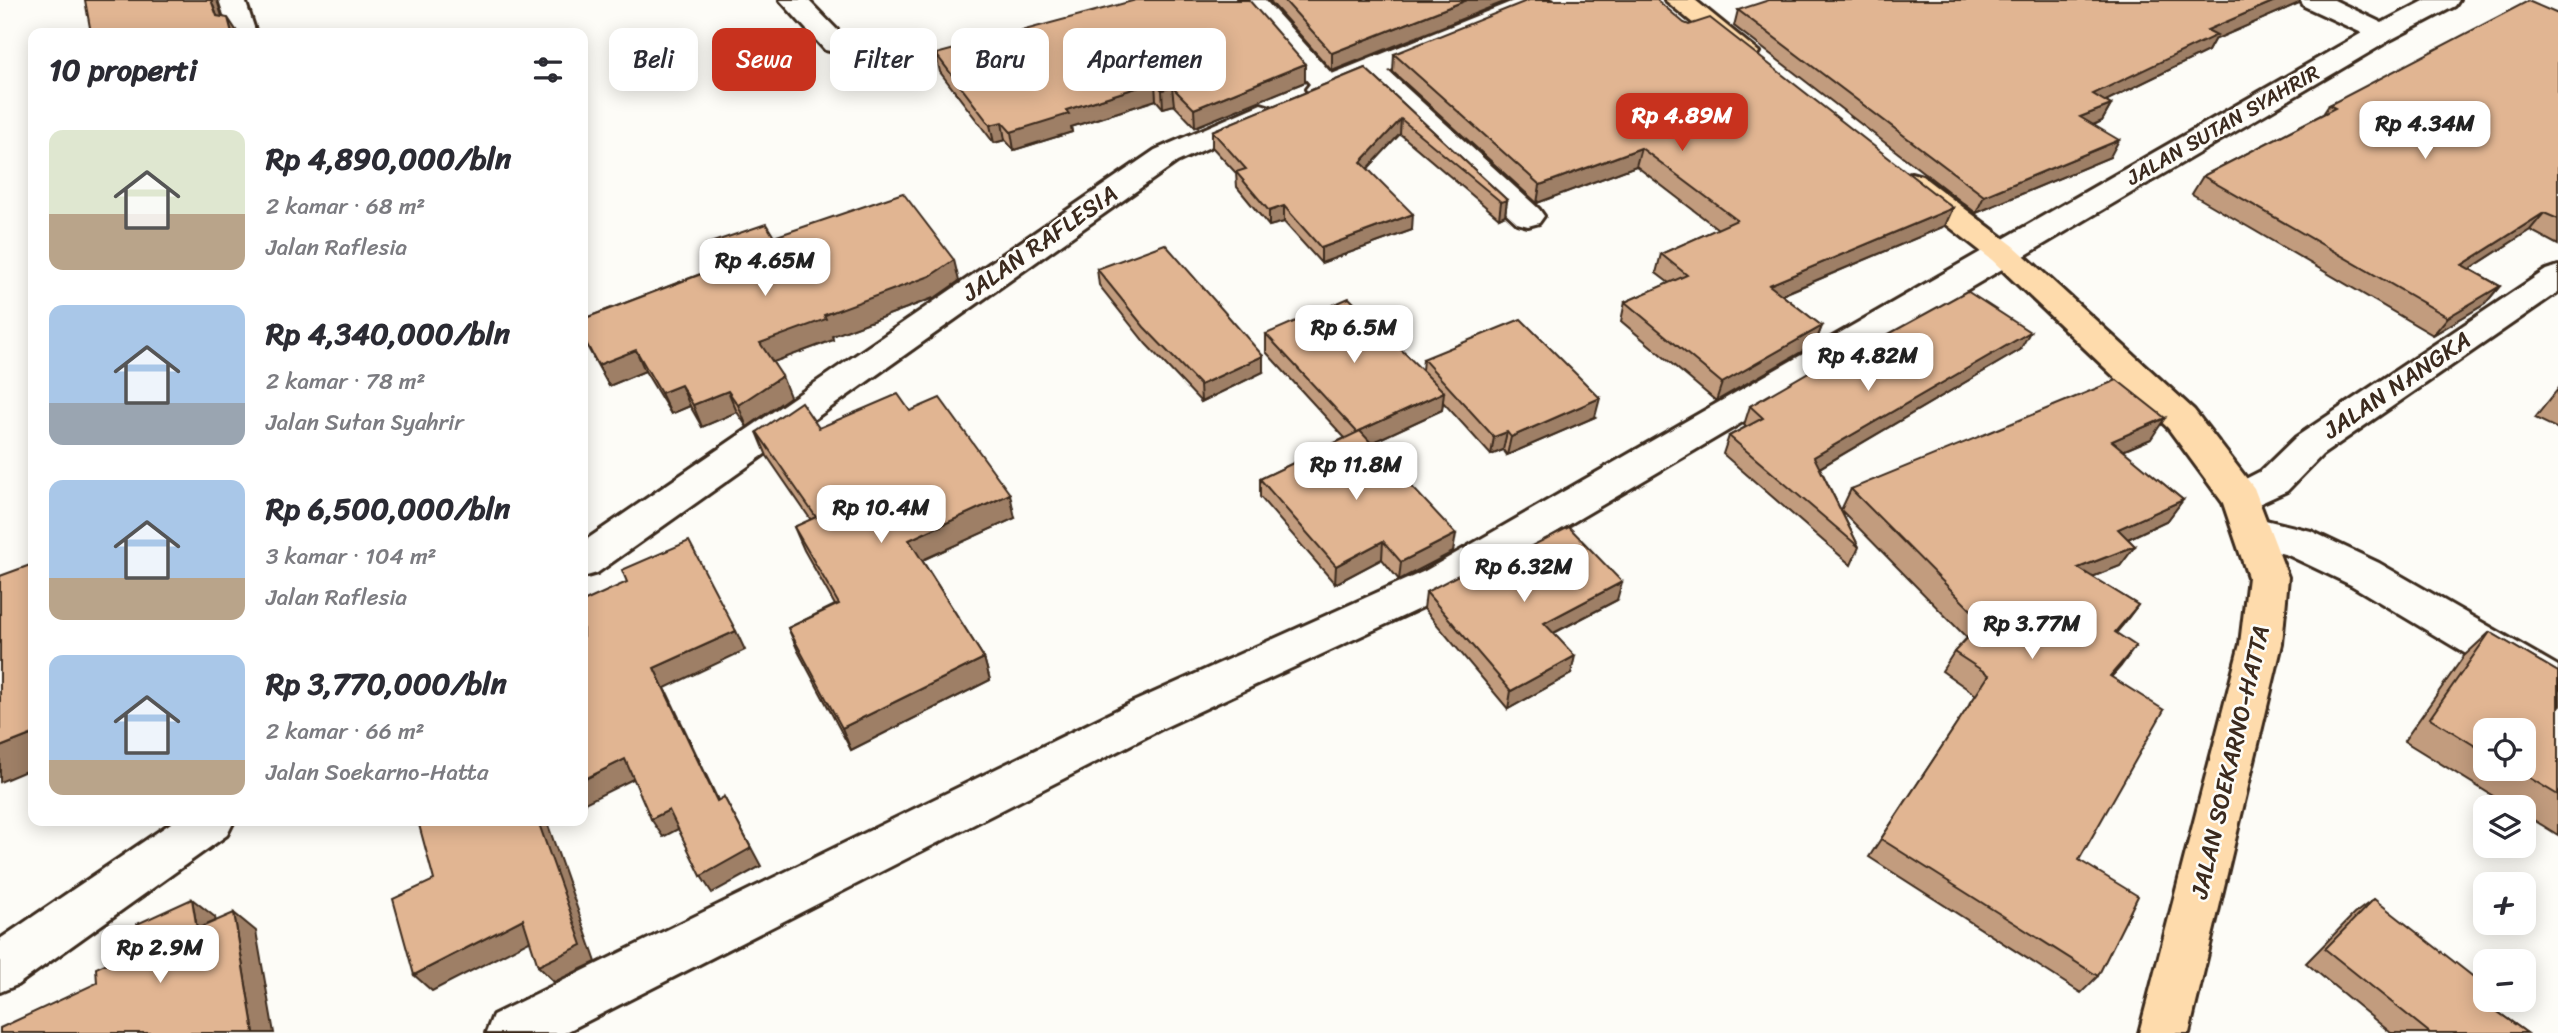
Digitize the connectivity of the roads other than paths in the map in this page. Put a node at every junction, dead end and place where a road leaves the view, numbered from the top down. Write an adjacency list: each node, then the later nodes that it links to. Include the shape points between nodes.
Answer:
1 (232, 0): 8 (street)
2 (793, 0): 10 (street)
3 (1251, 0): 13 (street)
4 (1539, 0): 12 (street, JALAN RAFLESIA)
5 (1678, 0): 11 (main road)
6 (2313, 0): 9 (street)
7 (2445, 0): 9 (street, JALAN SUTAN SYAHRIR)
8 (241, 28)
9 (2382, 33): 16 (street, JALAN SUTAN SYAHRIR)
10 (830, 39)
11 (1764, 68)
12 (1369, 69): 13 (street, JALAN RAFLESIA); 15 (street)
13 (1327, 86): 19 (street, JALAN RAFLESIA, via 1219,129 1166,156)
14 (1894, 169): 16 (main road, JALAN SOEKARNO-HATTA)
15 (1528, 216)
16 (2003, 253): 18 (main road, JALAN SOEKARNO-HATTA, via 2180,419); 23 (street, JALAN SUTAN SYAHRIR, via 1438,582 1146,716)
17 (2558, 276): 18 (street, JALAN NANGKA, via 2309,446)
18 (2247, 515): 20 (street, via 2365,574); 24 (main road, JALAN SOEKARNO-HATTA, via 2268,577 2261,644)
19 (588, 559)
20 (2558, 687)
21 (204, 826): 22 (street)
22 (0, 968)
23 (511, 1033)
24 (2164, 1033)

